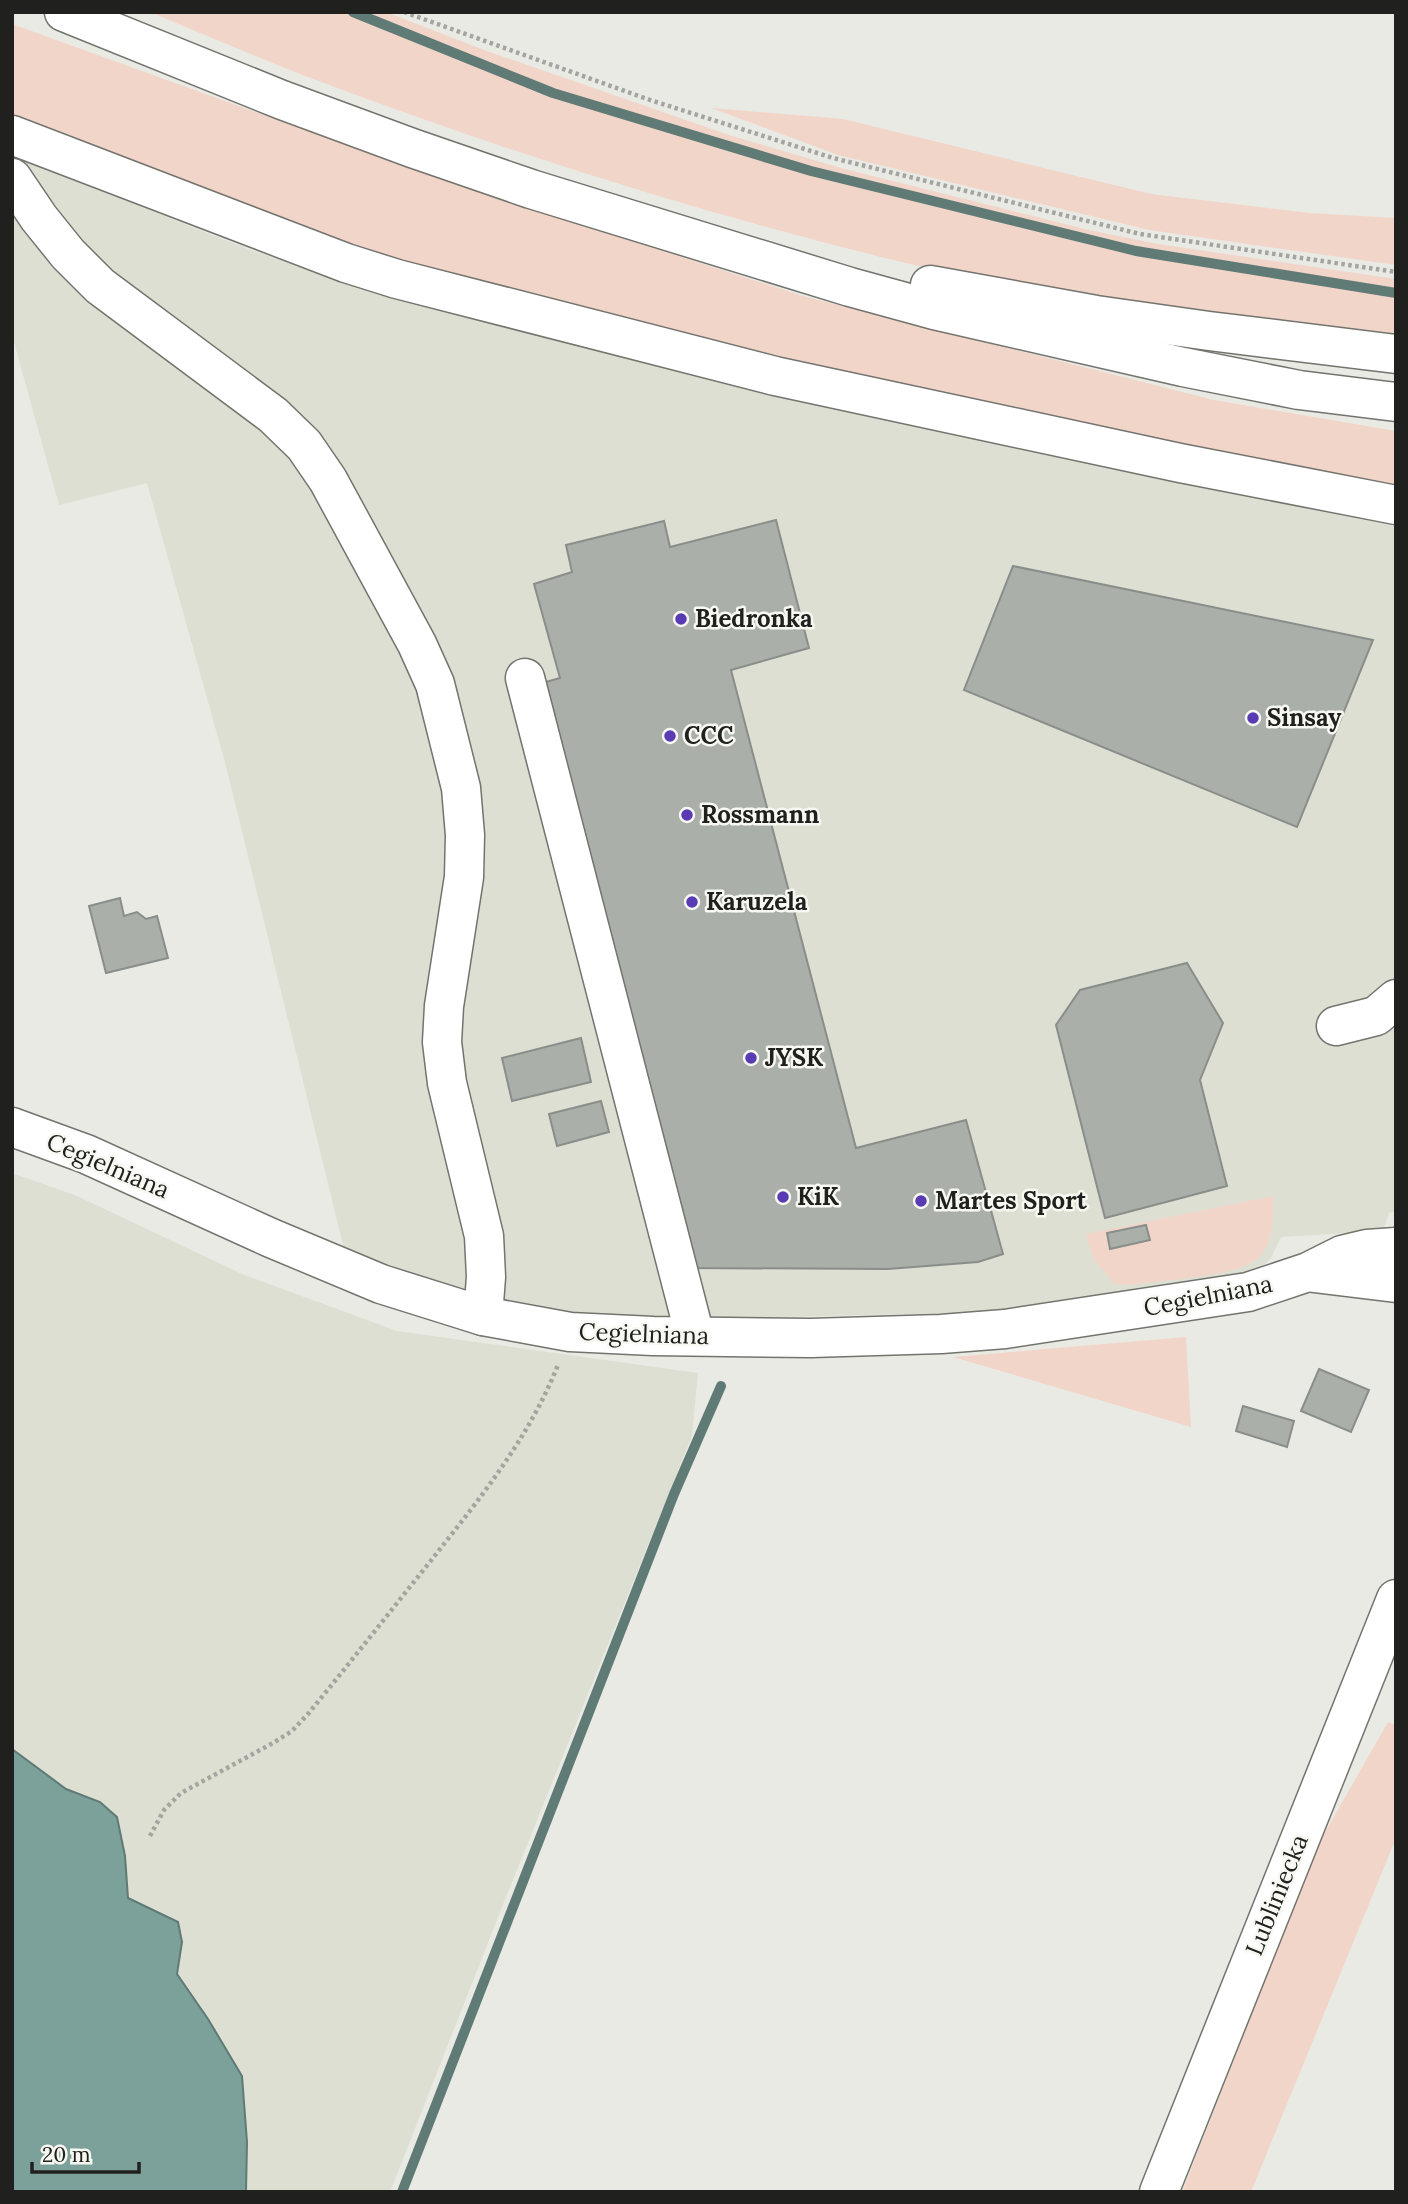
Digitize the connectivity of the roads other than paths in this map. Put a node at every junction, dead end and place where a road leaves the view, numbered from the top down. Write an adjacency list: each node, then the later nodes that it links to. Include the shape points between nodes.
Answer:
1 (64, 12): 4 (main road, via 411,148)
2 (12, 135): 7 (main road, via 397,279 775,376)
3 (12, 178): 15 (main road, via 68,254 100,286 273,415 304,444 417,643 435,684 461,788 465,835 464,877 442,1042 447,1083 484,1236)
4 (773, 262): 5 (main road, via 1209,331); 6 (main road, via 934,310 1170,365 1299,390)
5 (1396, 354)
6 (1396, 402)
7 (1396, 505)
8 (525, 678): 16 (main road)
9 (1389, 1011): 10 (main road)
10 (1336, 1026)
11 (12, 1127): 15 (main road, Cegielniana, via 86,1154 381,1284)
12 (1396, 1247): 13 (main road, Cegielniana, via 1342,1255)
13 (1308, 1272): 14 (main road, Cegielniana); 16 (main road, Cegielniana, via 1224,1297 1005,1329 811,1338)
14 (1396, 1283)
15 (483, 1316): 16 (main road, Cegielniana, via 570,1332)
16 (695, 1336)
17 (1396, 1599): 18 (main road, Lubliniecka)
18 (1159, 2192)

